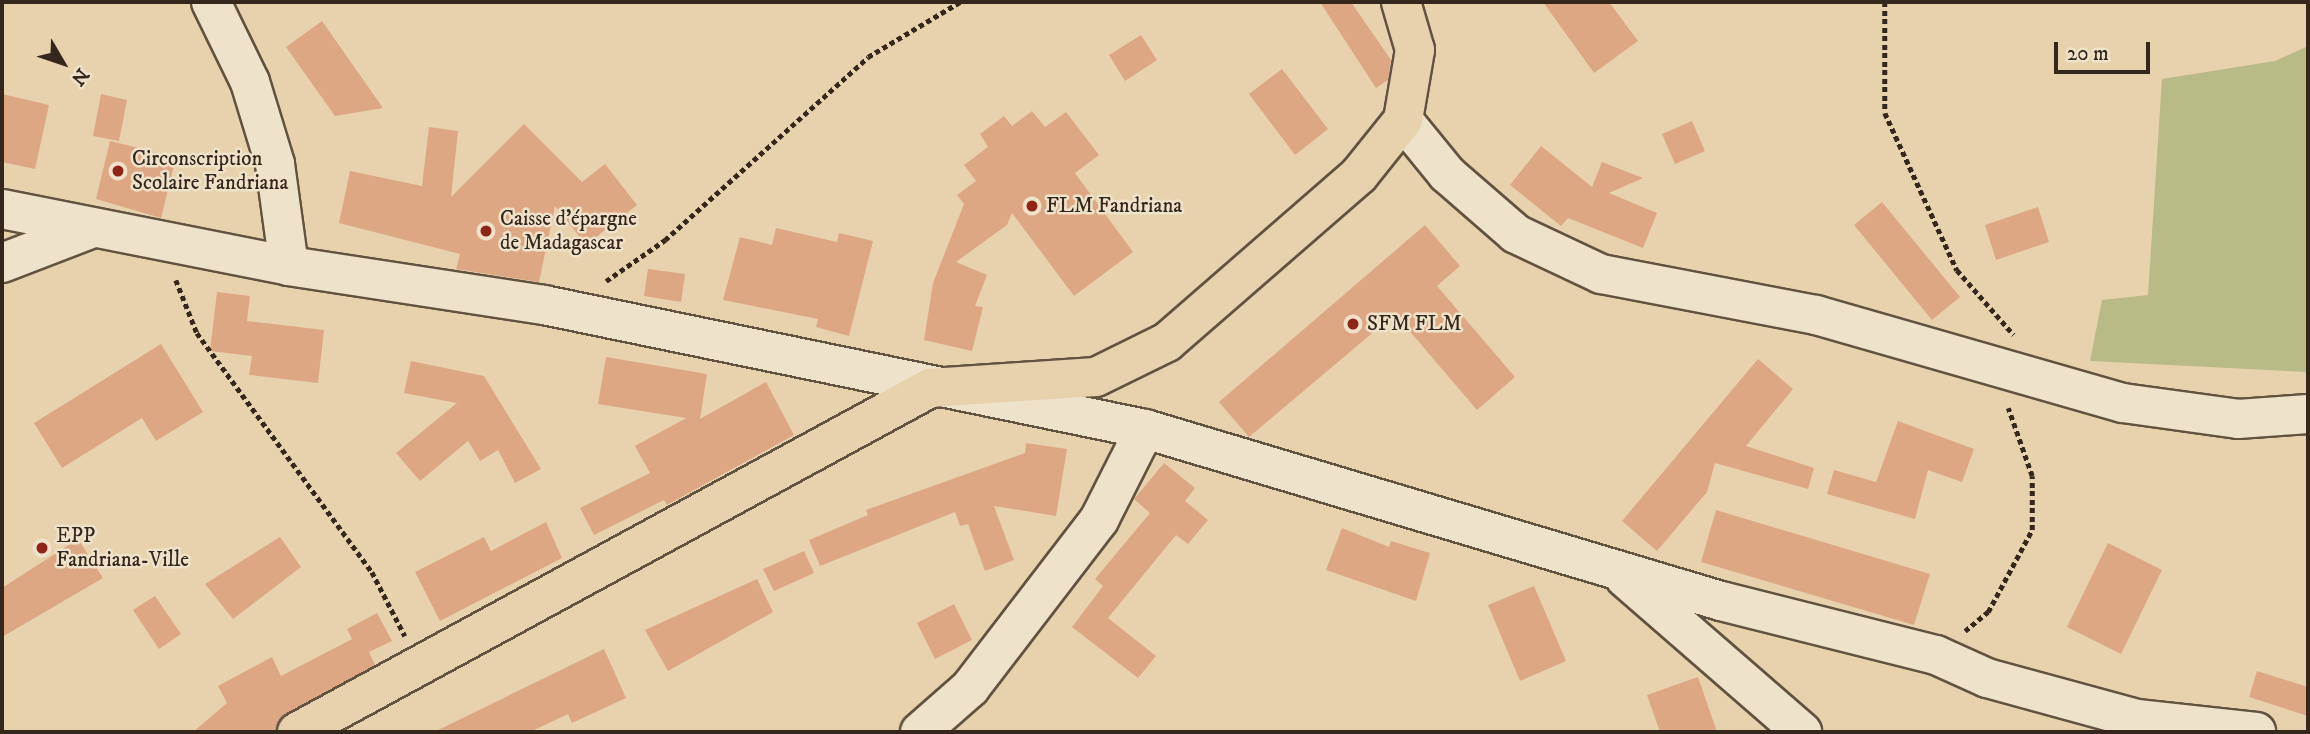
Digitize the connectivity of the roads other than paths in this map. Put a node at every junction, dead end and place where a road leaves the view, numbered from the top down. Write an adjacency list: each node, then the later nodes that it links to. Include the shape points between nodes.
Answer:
1 (211, 2): 7 (street, via 250,82 275,164)
2 (1401, 2): 3 (main road, via 1415,50)
3 (1403, 120): 8 (main road, via 1359,175 1167,342 1096,377); 9 (street, via 1447,174 1516,234 1601,274 1816,315 2123,402 2238,419)
4 (2, 209): 5 (street)
5 (90, 229): 6 (street); 7 (street)
6 (2, 263)
7 (289, 266): 8 (street, via 544,304)
8 (930, 388): 10 (street); 12 (main road, via 418,662)
9 (2308, 414)
10 (1145, 429): 11 (street); 13 (street, via 1099,520 970,688)
11 (1613, 567): 14 (street); 15 (street, via 1833,633 1936,655 1987,678 2137,719)
12 (298, 732)
13 (920, 732)
14 (1801, 732)
15 (2256, 732)

